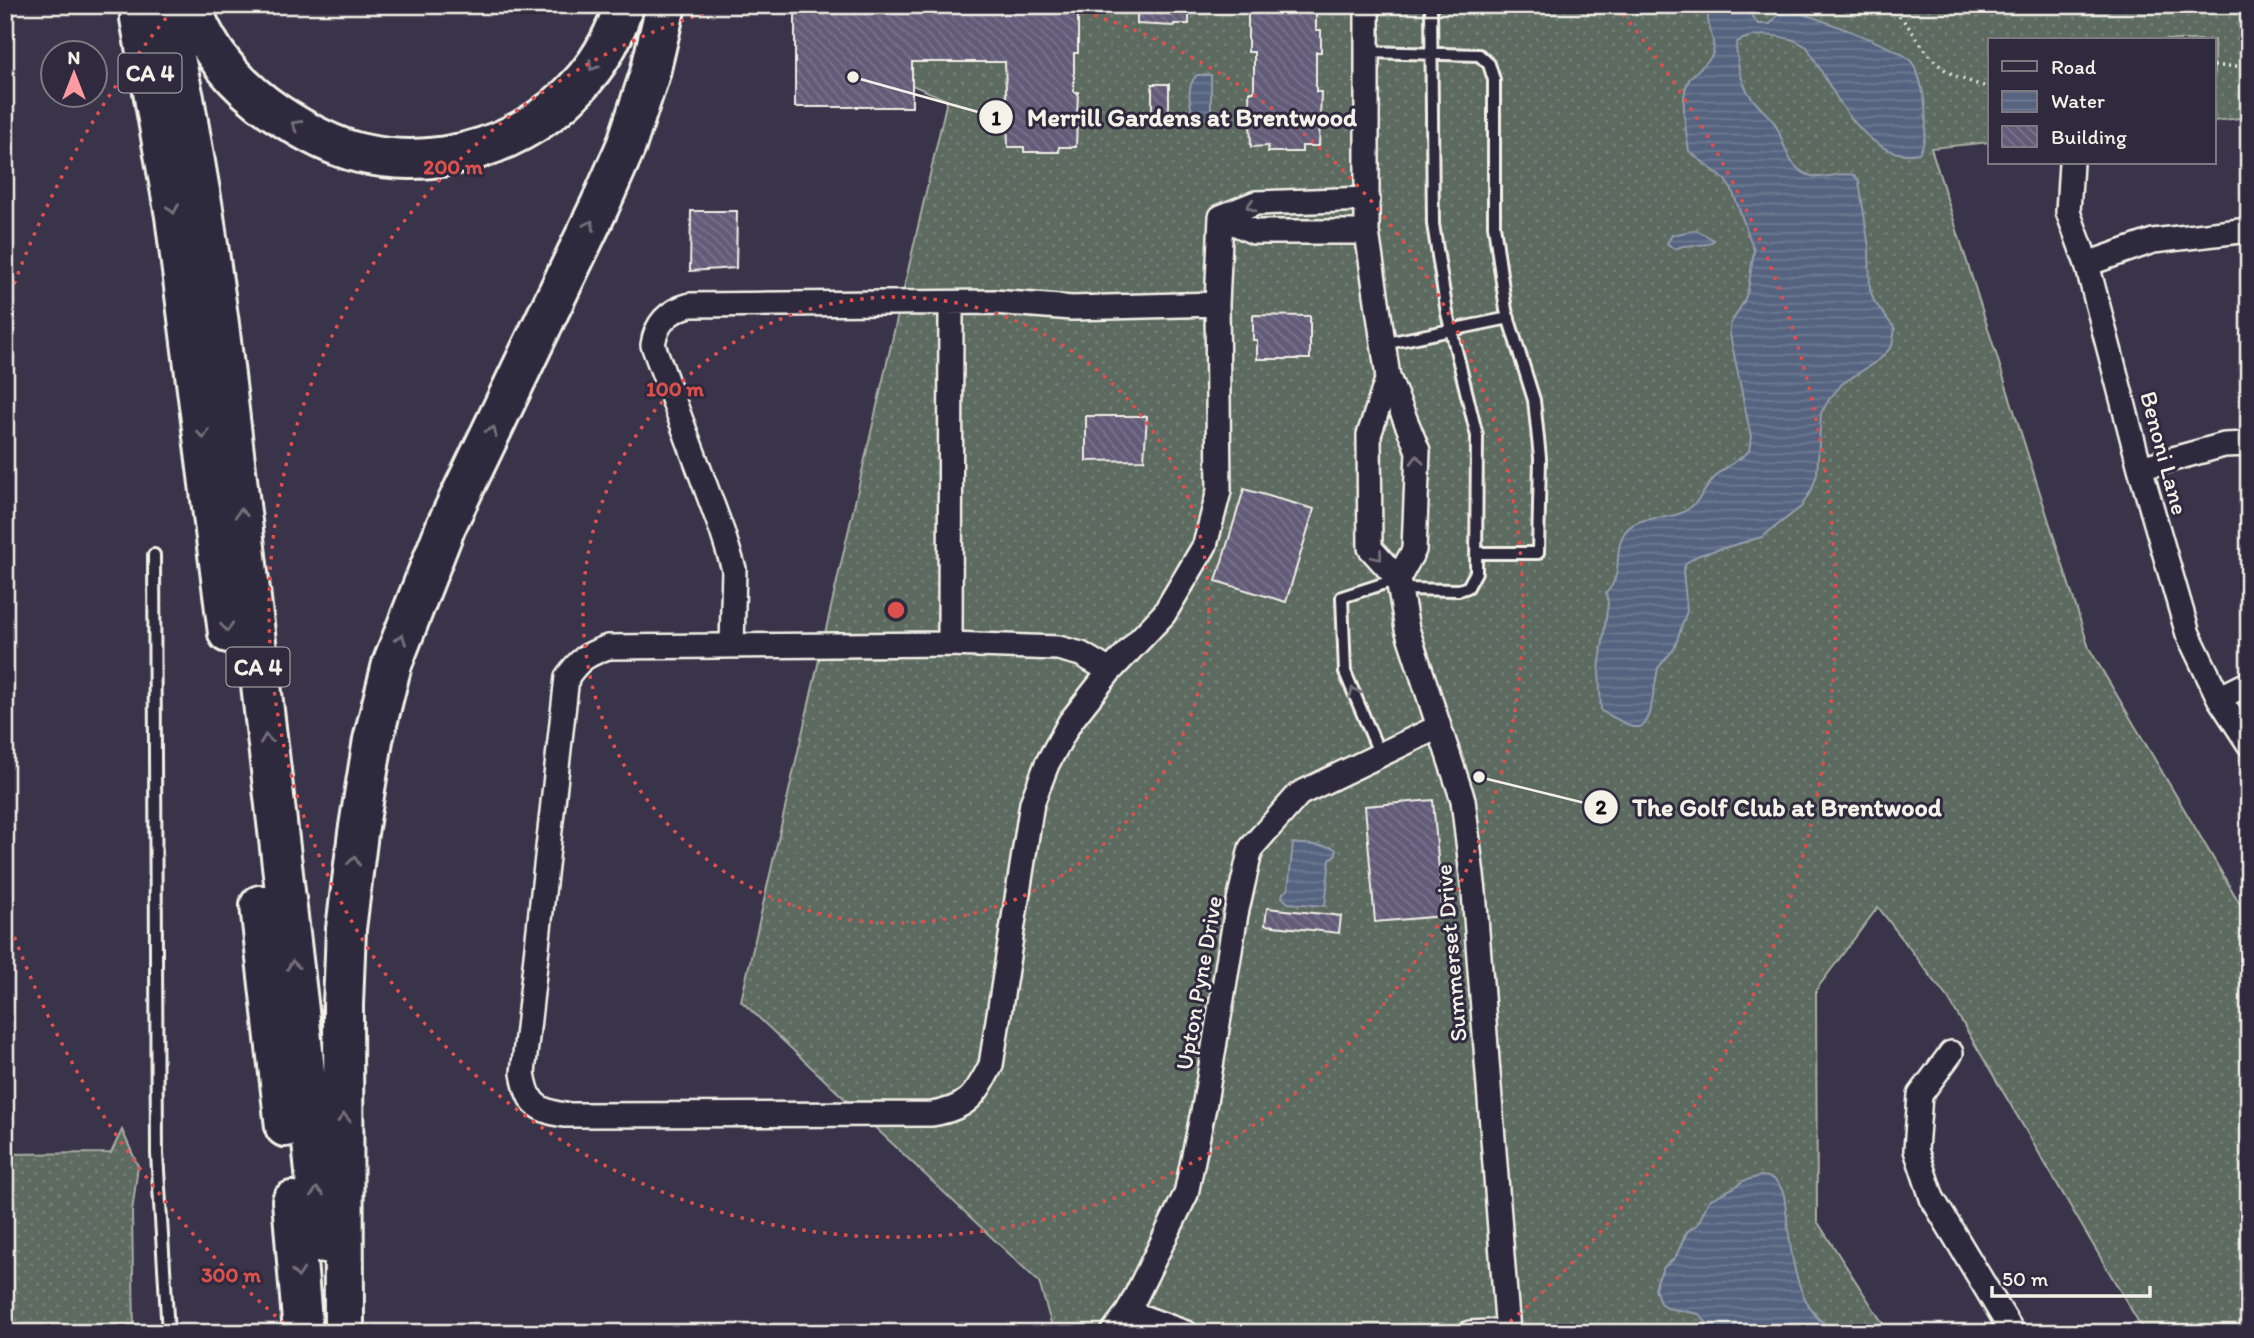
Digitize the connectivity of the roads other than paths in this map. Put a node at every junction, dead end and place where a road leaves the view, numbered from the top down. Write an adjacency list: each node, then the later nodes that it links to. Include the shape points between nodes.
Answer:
1 (125, 5): 11 (highway)
2 (138, 5): 11 (highway, CA 4)
3 (163, 5): 44 (highway, CA 4, one-way to 3, via 302,1037 219,324 184,98)
4 (191, 5): 5 (highway, one-way to 4, via 587,75 541,119 482,149 404,159 359,153 328,142 262,104 220,62 200,32)
5 (624, 5)
6 (666, 5): 45 (highway, one-way to 6, via 346,929 376,728 392,664 446,526 626,146)
7 (1367, 5): 9 (street)
8 (1431, 5): 10 (lane)
9 (1367, 52): 10 (lane); 13 (street)
10 (1431, 54): 22 (lane, via 1479,55 1489,64 1494,80 1494,225); 23 (lane, via 1433,224)
11 (161, 142): 43 (highway, CA 4, one-way to 43, via 192,341 242,746 289,1163)
12 (2071, 164): 19 (street, Benoni Lane, via 2068,212)
13 (1368, 199): 14 (street); 18 (street)
14 (1280, 202): 15 (street, one-way to 15, via 1256,203); 17 (street)
15 (1221, 217): 17 (street, via 1254,232); 21 (street)
16 (2249, 230): 19 (street, via 2153,241)
17 (1280, 232): 18 (street)
18 (1367, 232): 24 (street)
19 (2087, 264): 27 (street, Benoni Lane)
20 (951, 303): 21 (street, via 1072,308); 31 (street); 32 (street, via 690,304 676,308 655,330 653,345 734,569)
21 (1217, 304): 33 (street, via 1219,491 1205,545 1164,614)
22 (1509, 318): 23 (lane); 28 (lane, via 1534,400 1540,458 1538,553)
23 (1451, 328): 24 (lane); 28 (lane, via 1477,436)
24 (1383, 344): 25 (street)
25 (1388, 377): 30 (street, one-way to 25, via 1415,550 1418,451); 30 (street, one-way to 30, via 1369,435 1370,548)
26 (2249, 444): 27 (street, via 2224,445)
27 (2140, 468): 35 (street, Benoni Lane, via 2188,634)
28 (1476, 553): 30 (lane, via 1476,572 1468,587)
29 (154, 555): 42 (lane, via 157,1154)
30 (1399, 584): 36 (street, Summerset Drive, via 1407,629); 38 (lane, one-way to 30, via 1345,673 1342,597)
31 (950, 644): 32 (street); 33 (street, via 1058,649 1081,654)
32 (733, 645): 33 (street, via 608,647 587,654 567,677 523,1073 526,1094 548,1112 932,1114 967,1102 990,1065 1032,803 1070,722)
33 (1110, 671)
34 (2249, 683): 35 (street)
35 (2219, 698): 37 (street, Benoni Lane)
36 (1438, 727): 38 (street, Upton Pyne Drive); 41 (street, Summerset Drive, via 1463,800 1471,866)
37 (2249, 744)
38 (1380, 755): 40 (street, Upton Pyne Drive, via 1299,794 1251,848 1186,1194)
39 (1951, 1053): 49 (street, via 1920,1095 1916,1150 1932,1198)
40 (1128, 1312): 46 (street, Upton Pyne Drive); 47 (street)
41 (1508, 1332): 48 (street)
42 (168, 1333)
43 (303, 1333)
44 (329, 1333)
45 (344, 1333)
46 (1112, 1333)
47 (1186, 1333)
48 (1470, 1333)
49 (2012, 1333)

